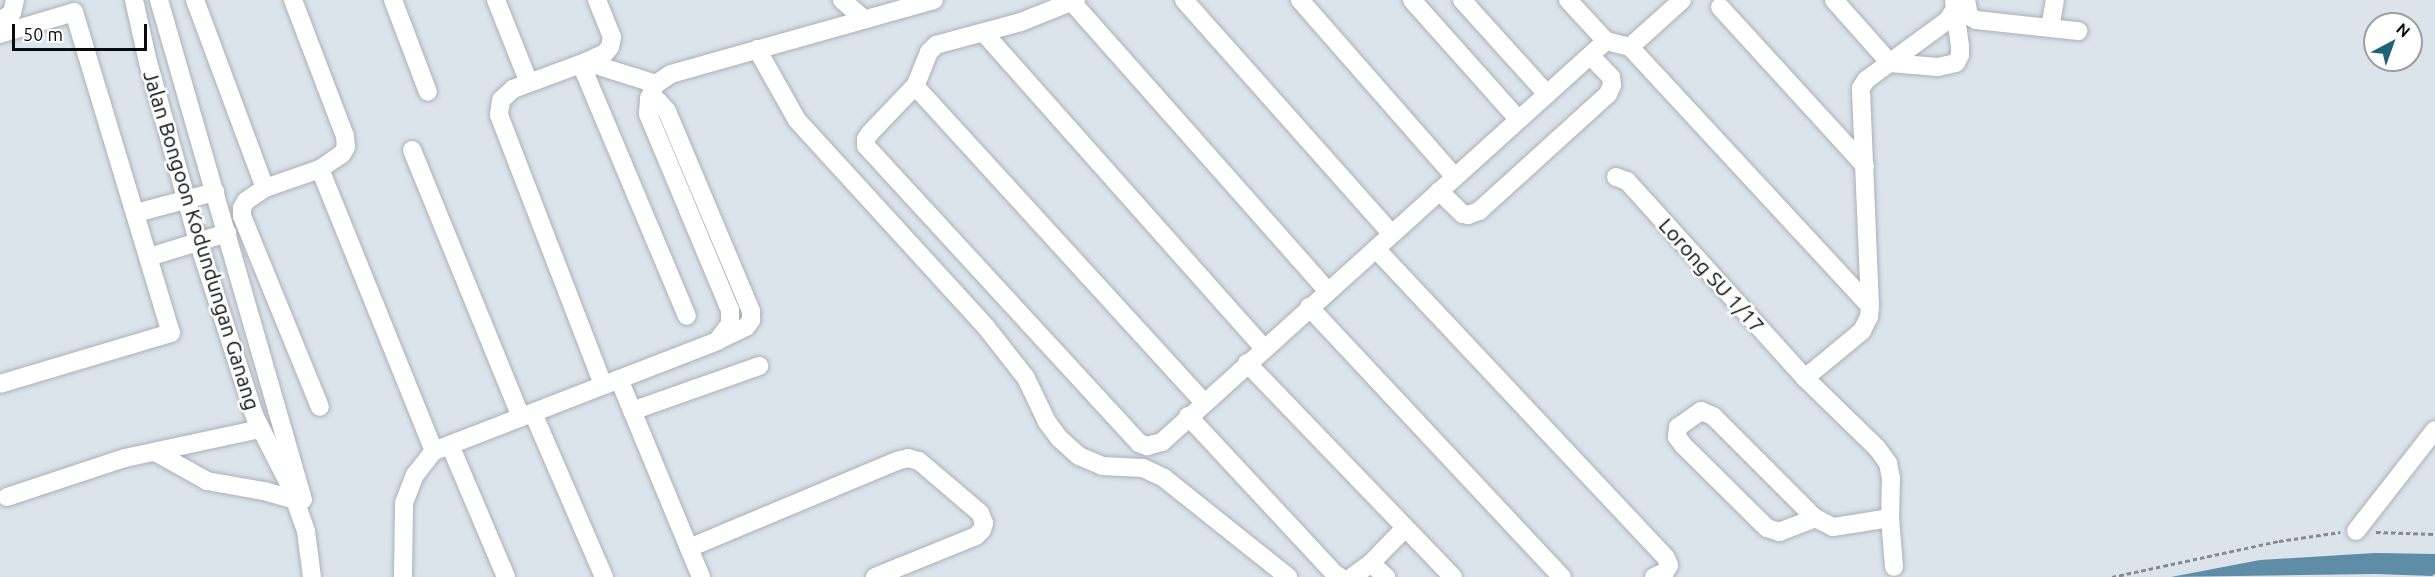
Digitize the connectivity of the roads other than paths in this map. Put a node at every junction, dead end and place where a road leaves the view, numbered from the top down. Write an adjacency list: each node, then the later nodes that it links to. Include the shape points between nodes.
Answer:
1 (15, 0): 23 (street, via 12,13)
2 (134, 0): 48 (street, Jalan Bongoon Kodundungan Ganang)
3 (159, 0): 47 (street)
4 (195, 0): 45 (street)
5 (293, 0): 42 (street, via 345,136 342,154)
6 (393, 0): 37 (street)
7 (496, 0): 34 (street)
8 (597, 0): 32 (street, via 612,38 605,53)
9 (842, 0): 22 (street)
10 (934, 0): 22 (street)
11 (1184, 0): 51 (street)
12 (1412, 0): 39 (street)
13 (1462, 0): 38 (street)
14 (1568, 0): 28 (street)
15 (1682, 0): 29 (street)
16 (1834, 0): 33 (street)
17 (2055, 0): 24 (street)
18 (1074, 1): 26 (street); 55 (street)
19 (1304, 1): 43 (street)
20 (1958, 3): 24 (street, via 1976,20); 33 (street, via 1948,20); 33 (street, via 1960,55 1956,63 1938,67)
21 (1720, 7): 41 (street)
22 (863, 18): 30 (street)
23 (0, 21)
24 (2050, 28): 25 (street)
25 (2078, 31)
26 (984, 33): 35 (street, via 936,45 929,52); 59 (street)
27 (0, 34): 49 (street, via 74,12)
28 (1606, 41): 29 (street); 31 (street)
29 (1630, 47): 56 (street)
30 (757, 49): 36 (street, via 671,74); 92 (street, via 797,120 987,327 1026,378 1047,422 1060,439 1079,456 1102,466 1143,468 1164,478)
31 (1590, 55): 38 (street); 46 (street, via 1611,77 1612,89 1514,180 1479,211 1468,215)
32 (584, 63): 34 (street); 36 (street); 58 (street)
33 (1890, 63): 41 (street, via 1861,88)
34 (529, 83): 63 (street, via 501,99 499,115)
35 (915, 86): 65 (street); 69 (street, via 866,139 872,156 1139,443 1147,446 1162,442)
36 (652, 91): 63 (street, via 648,114 730,310 730,324 717,341)
37 (428, 92)
38 (1547, 94): 39 (street)
39 (1518, 119): 43 (street)
40 (412, 150): 68 (street)
41 (1865, 166): 56 (street)
42 (320, 169): 45 (street); 72 (street)
43 (1454, 176): 46 (street)
44 (1616, 177): 62 (street, Lorong SU 1/17, via 1628,181)
45 (265, 188): 66 (street, via 246,201 242,216)
46 (1439, 191): 51 (street)
47 (215, 192): 48 (street); 50 (street)
48 (185, 200): 49 (street); 52 (street, Jalan Bongoon Kodundungan Ganang)
49 (136, 213): 54 (street)
50 (227, 233): 52 (street); 79 (street, via 300,483)
51 (1392, 234): 53 (street)
52 (198, 242): 54 (street); 70 (street, Jalan Bongoon Kodundungan Ganang)
53 (1377, 250): 55 (street); 98 (street, via 1666,558 1669,565 1665,572)
54 (149, 257): 64 (street, via 171,333)
55 (1328, 291): 57 (street)
56 (1870, 306): 62 (street, via 1862,331)
57 (1309, 308): 59 (street); 97 (street)
58 (687, 316)
59 (1264, 348): 60 (street)
60 (1247, 363): 65 (street); 78 (street)
61 (759, 366): 67 (street)
62 (1805, 378): 77 (street, Lorong SU 1/17, via 1888,463)
63 (611, 382): 67 (street); 68 (street)
64 (0, 384)
65 (1204, 402): 69 (street)
66 (320, 407)
67 (632, 411): 81 (street)
68 (527, 415): 72 (street); 89 (street)
69 (1188, 416): 93 (street)
70 (260, 429): 73 (street); 75 (street, Jalan Bongoon Kodundungan Ganang)
71 (2435, 430): 80 (street)
72 (442, 448): 82 (street); 86 (street, via 415,476 404,502)
73 (155, 452): 74 (street); 75 (street, via 207,481)
74 (7, 497)
75 (295, 500): 79 (street, Jalan Bongoon Kodundungan Ganang)
76 (1815, 518): 76 (street, via 1779,532 1767,528 1683,445 1677,437 1678,427 1701,411 1713,416); 77 (street, via 1841,527)
77 (1890, 518): 84 (street, Lorong SU 1/17)
78 (1405, 528): 83 (street); 96 (street)
79 (306, 531): 85 (street, Jalan Bongoon Kodundungan Ganang)
80 (2356, 531)
81 (689, 548): 90 (street); 91 (street, via 897,461 919,461 980,513 982,530 976,536)
82 (497, 557): 87 (street); 88 (street)
83 (1371, 562): 94 (street); 95 (street)
84 (1894, 567)
85 (312, 577)
86 (403, 577)
87 (497, 577)
88 (506, 577)
89 (604, 577)
90 (701, 577)
91 (875, 577)
92 (1288, 577)
93 (1340, 577)
94 (1352, 577)
95 (1386, 577)
96 (1453, 577)
97 (1562, 577)
98 (1654, 577)

